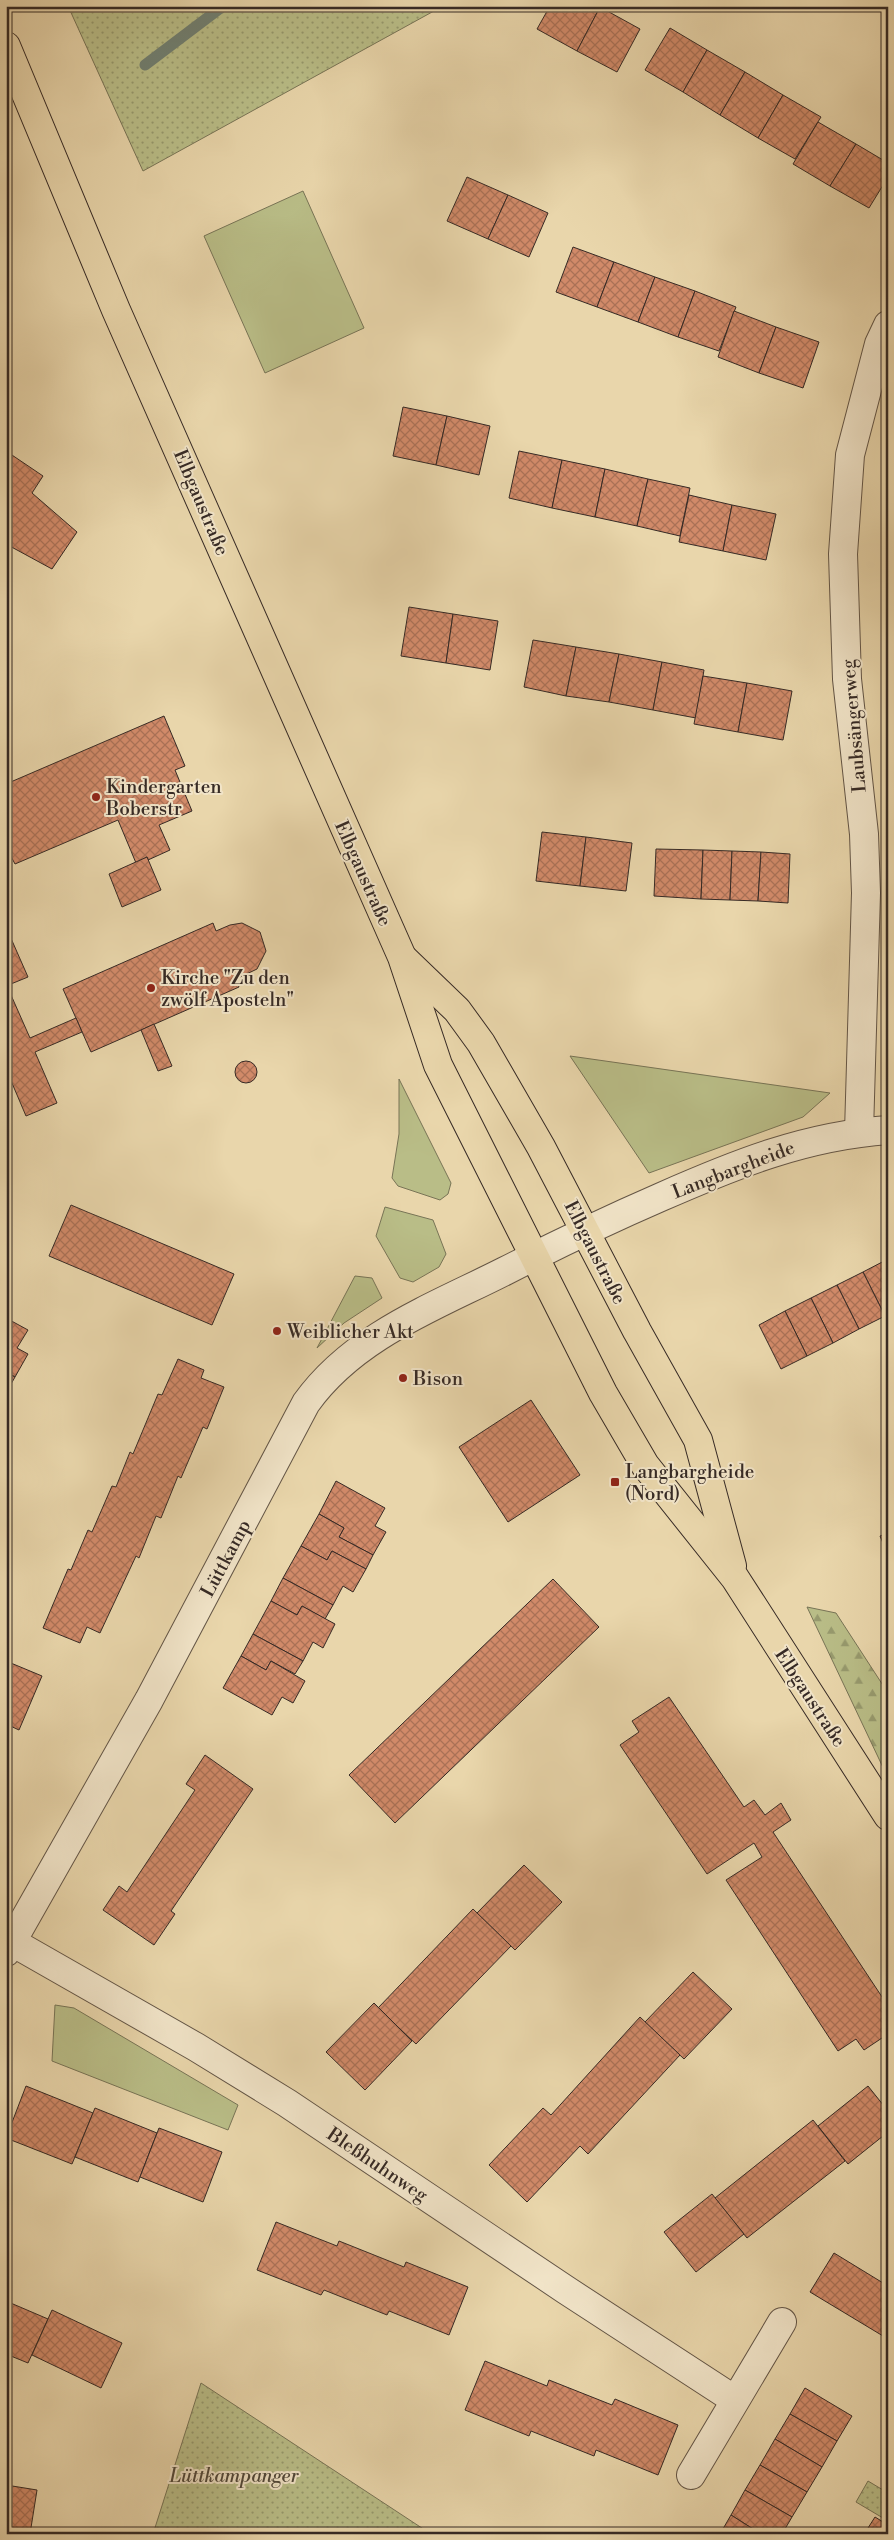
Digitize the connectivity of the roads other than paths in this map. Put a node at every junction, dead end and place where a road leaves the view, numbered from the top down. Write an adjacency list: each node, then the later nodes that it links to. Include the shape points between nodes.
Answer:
1 (6, 46): 3 (main road, Elbgaustraße, via 116,310)
2 (888, 326): 5 (street, Laubsängerweg, via 879,344 850,455 843,546 847,679 864,834 866,893)
3 (402, 956): 6 (main road, Elbgaustraße, via 457,1010 481,1043); 7 (main road, Elbgaustraße, via 438,1065)
4 (888, 1130): 5 (street, Langbargheide)
5 (859, 1132): 6 (street, Langbargheide, via 811,1140 758,1156)
6 (585, 1231): 7 (street, Langbargheide); 8 (main road, Elbgaustraße, via 698,1440)
7 (534, 1256): 8 (main road, Elbgaustraße, via 584,1359 645,1465); 10 (street, Lüttkamp, via 407,1320 355,1351 322,1380 306,1403 149,1700)
8 (734, 1578): 9 (main road, Elbgaustraße)
9 (888, 1816)
10 (9, 1947): 12 (street, Bleßhuhnweg, via 196,2047 287,2103)
11 (782, 2322): 12 (street)
12 (735, 2400): 13 (street)
13 (690, 2475)

